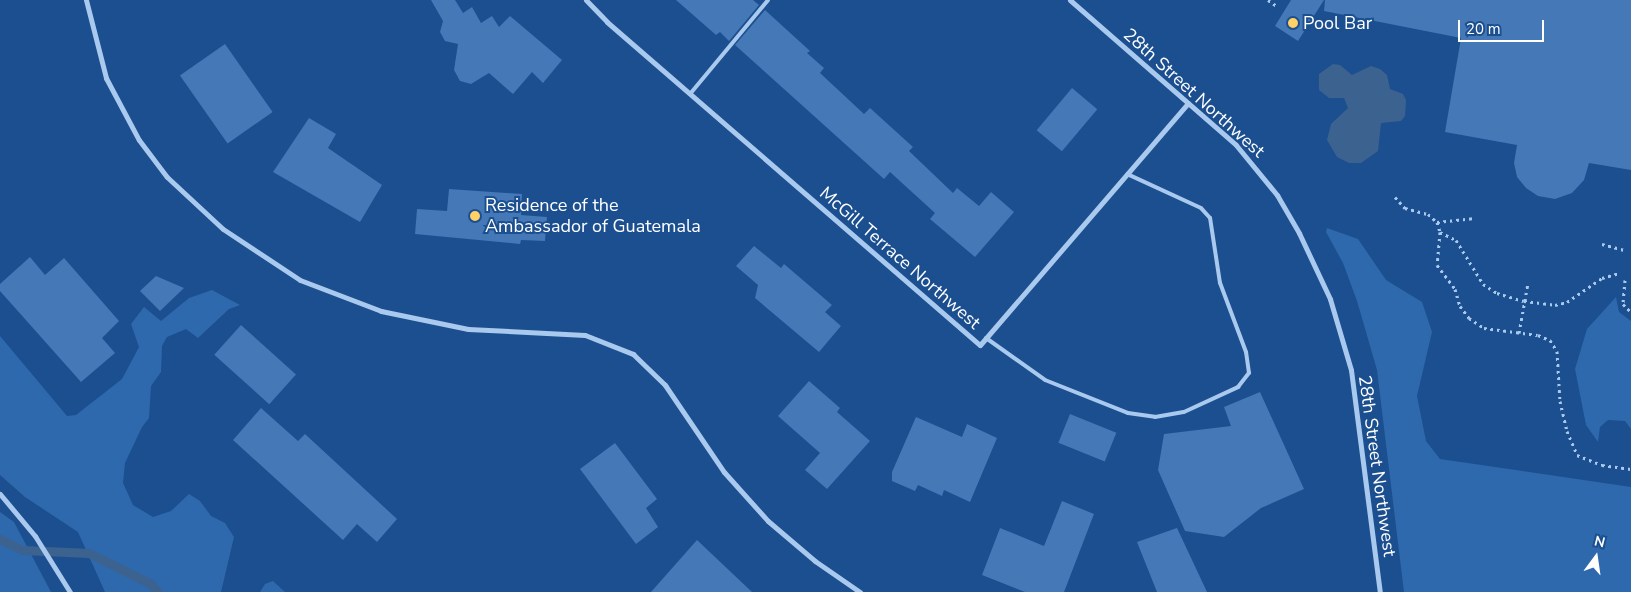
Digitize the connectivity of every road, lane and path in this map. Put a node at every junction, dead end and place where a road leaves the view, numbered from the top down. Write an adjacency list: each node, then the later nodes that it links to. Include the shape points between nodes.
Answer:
1 (86, 0): 26 (street, via 106,78 140,140 167,177 223,230 300,280 381,311 468,329 579,334 633,354 665,385 724,472 756,509 815,561)
2 (586, 0): 7 (street, McGill Terrace Northwest)
3 (768, 0): 7 (lane)
4 (1070, 0): 8 (street, 28th Street Northwest)
5 (1268, 0): 6 (path)
6 (1277, 6)
7 (690, 94): 22 (street, McGill Terrace Northwest, via 980,345)
8 (1188, 103): 9 (street, McGill Terrace Northwest); 27 (street, 28th Street Northwest, via 1236,145 1268,183 1299,233 1330,299 1356,397)
9 (1127, 174): 22 (street, McGill Terrace Northwest); 22 (lane, via 1201,208 1210,218 1220,283 1246,352 1249,372 1238,386 1184,412 1155,417 1128,413 1044,380)
10 (1395, 198): 12 (path, via 1405,208 1428,214)
11 (1473, 218): 12 (path)
12 (1437, 222): 13 (path)
13 (1440, 232): 19 (path, via 1456,240 1483,284 1497,293); 21 (path, via 1437,265 1455,289 1460,306 1469,318 1484,328)
14 (1602, 244): 15 (path)
15 (1624, 250)
16 (1620, 273): 19 (path, via 1602,278 1567,302 1555,306)
17 (1625, 280): 20 (path, via 1623,304)
18 (1528, 283): 19 (path)
19 (1524, 301): 21 (path)
20 (1631, 312)
21 (1519, 332): 23 (path, via 1550,340 1557,351 1560,401 1577,455 1602,466)
22 (986, 338)
23 (1631, 469)
24 (0, 494): 25 (street, via 38,540)
25 (70, 592)
26 (860, 592)
27 (1380, 592)

